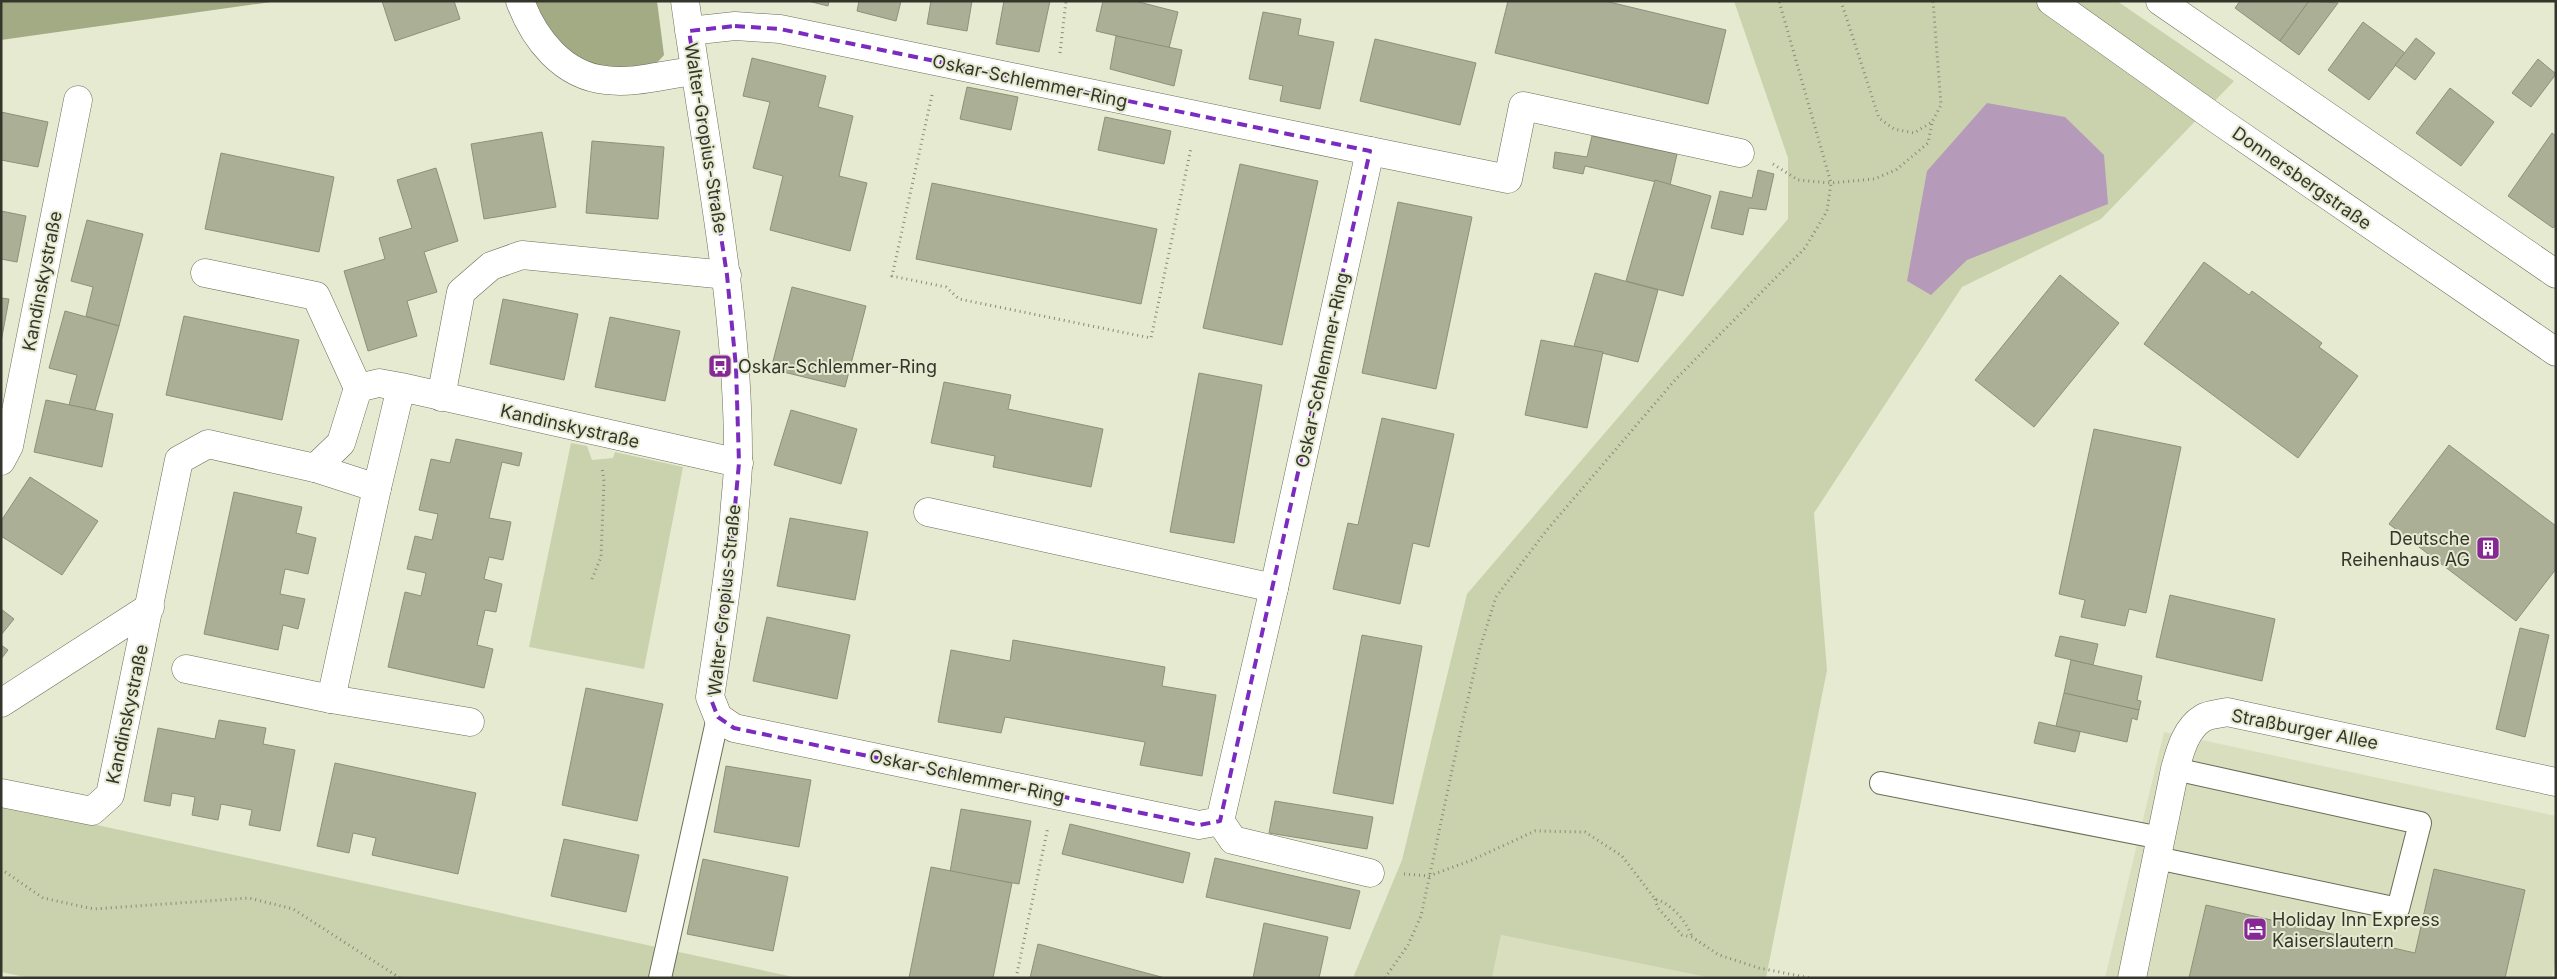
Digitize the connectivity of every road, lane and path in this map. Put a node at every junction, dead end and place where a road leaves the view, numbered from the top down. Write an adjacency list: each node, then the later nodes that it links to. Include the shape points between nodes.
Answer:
1 (520, 1): 11 (street, via 540,39 572,71 606,80)
2 (685, 1): 9 (street, Walter-Gropius-Straße)
3 (1066, 1): 12 (path)
4 (1779, 1): 19 (path)
5 (1840, 1): 15 (path, via 1879,118 1894,129 1914,133)
6 (1933, 1): 15 (path, via 1940,105)
7 (2051, 1): 23 (street, Donnersbergstraße)
8 (2160, 1): 21 (street)
9 (689, 31): 10 (street, Oskar-Schlemmer-Ring, via 735,26 780,29); 11 (street, Walter-Gropius-Straße)
10 (940, 62): 12 (street, Oskar-Schlemmer-Ring); 14 (path, via 892,276 946,287 958,299 1151,338)
11 (694, 71): 22 (street, Walter-Gropius-Straße)
12 (1056, 86): 14 (street, Oskar-Schlemmer-Ring)
13 (78, 100): 28 (street, Kandinskystraße, via 9,446)
14 (1198, 115): 16 (street, Oskar-Schlemmer-Ring)
15 (1932, 122): 19 (path, via 1928,143 1896,170 1874,180)
16 (1370, 151): 17 (street, Oskar-Schlemmer-Ring, via 1508,179 1523,106); 34 (street, Oskar-Schlemmer-Ring)
17 (1740, 153)
18 (1798, 180): 19 (path)
19 (1831, 183): 50 (path, via 1827,211 1806,248 1675,380 1546,531 1496,597 1468,697)
20 (205, 273): 25 (street, via 316,296)
21 (2556, 274)
22 (727, 275): 26 (street, via 522,255 491,266 461,292); 29 (street, Walter-Gropius-Straße, via 736,367)
23 (2556, 352)
24 (401, 387): 25 (street, Kandinskystraße, via 379,383); 26 (street, Kandinskystraße); 31 (street)
25 (358, 388): 30 (street, via 341,443)
26 (441, 397): 27 (street, Kandinskystraße)
27 (600, 432): 29 (street, Kandinskystraße); 33 (path, via 604,482 601,557)
28 (1, 460)
29 (738, 463): 39 (street, Walter-Gropius-Straße, via 729,572 710,697)
30 (315, 468): 31 (street, Kandinskystraße); 35 (street, Kandinskystraße, via 208,444 179,460)
31 (376, 488): 37 (street)
32 (928, 512): 34 (street)
33 (592, 579)
34 (1274, 588): 46 (street, Oskar-Schlemmer-Ring)
35 (150, 607): 38 (street, Kandinskystraße); 44 (street, Kandinskystraße, via 110,794 92,811)
36 (186, 669): 37 (street)
37 (331, 699): 40 (street)
38 (1, 703)
39 (718, 717): 45 (street, Oskar-Schlemmer-Ring, via 734,728); 54 (lane, Walter-Gropius-Straße)
40 (470, 722)
41 (2175, 769): 42 (street, Straßburger Allee, via 2192,727 2204,718 2227,712); 47 (street, Straßburger Allee); 47 (lane, via 2420,823 2398,910)
42 (2556, 782)
43 (1881, 783): 47 (lane)
44 (1, 792)
45 (1055, 795): 46 (street, Oskar-Schlemmer-Ring, via 1199,825); 55 (path)
46 (1220, 821): 49 (street, via 1232,840)
47 (2159, 848): 58 (street, Straßburger Allee)
48 (1, 869): 53 (path, via 42,898 94,909 249,898 293,909)
49 (1370, 873)
50 (1430, 876): 51 (path, via 1535,831 1585,832 1622,856); 56 (path, via 1421,916)
51 (1655, 899): 52 (path, via 1664,901 1689,928); 52 (path, via 1658,908 1682,935)
52 (1692, 937): 57 (path, via 1719,955 1759,968)
53 (400, 978)
54 (660, 978)
55 (1016, 978)
56 (1385, 978)
57 (1810, 978)
58 (2132, 978)

